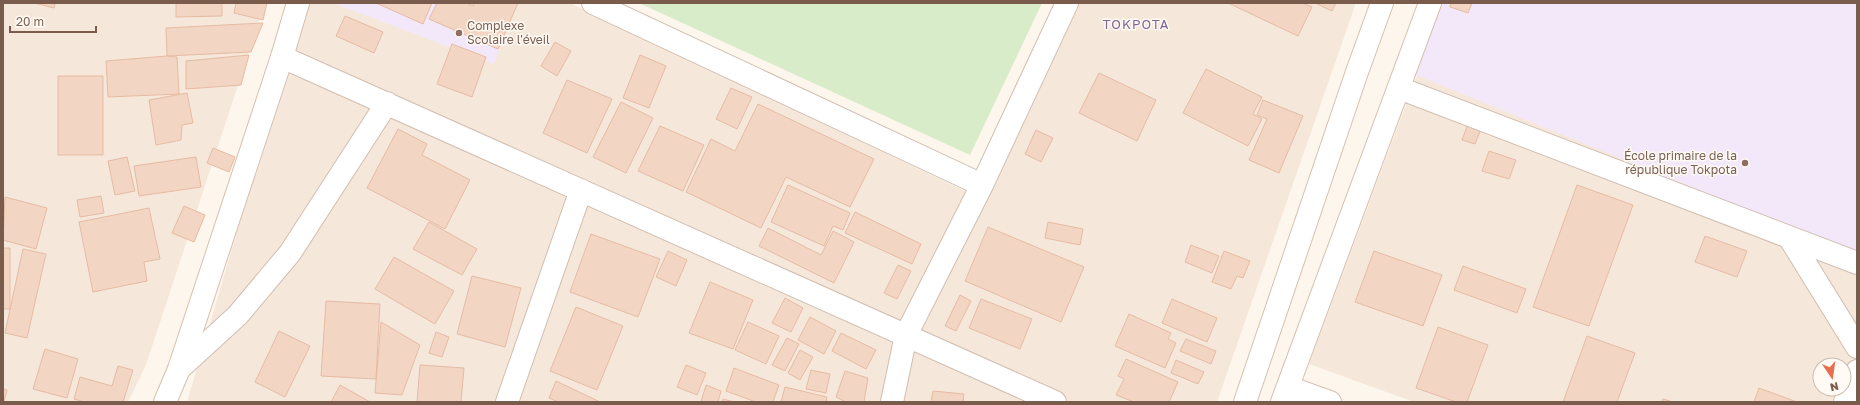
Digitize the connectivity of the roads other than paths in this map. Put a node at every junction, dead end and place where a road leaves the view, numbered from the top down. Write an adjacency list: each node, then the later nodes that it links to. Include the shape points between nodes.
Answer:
1 (298, 3): 6 (street)
2 (593, 3): 9 (street)
3 (1067, 3): 9 (street)
4 (1382, 3): 22 (street)
5 (1430, 3): 7 (street)
6 (282, 57): 8 (street); 15 (street)
7 (1399, 88): 11 (street); 17 (street)
8 (387, 103): 10 (street); 15 (street, via 290,253 238,315)
9 (982, 185): 13 (street)
10 (581, 190): 13 (street); 19 (street)
11 (1789, 237): 12 (street); 14 (street)
12 (1857, 263)
13 (906, 335): 20 (street); 21 (street)
14 (1857, 347)
15 (179, 369): 18 (street)
16 (1857, 371): 24 (street)
17 (1285, 394): 23 (street)
18 (165, 402)
19 (507, 402)
20 (892, 402)
21 (1055, 402)
22 (1246, 402)
23 (1330, 402)
24 (1845, 402)

